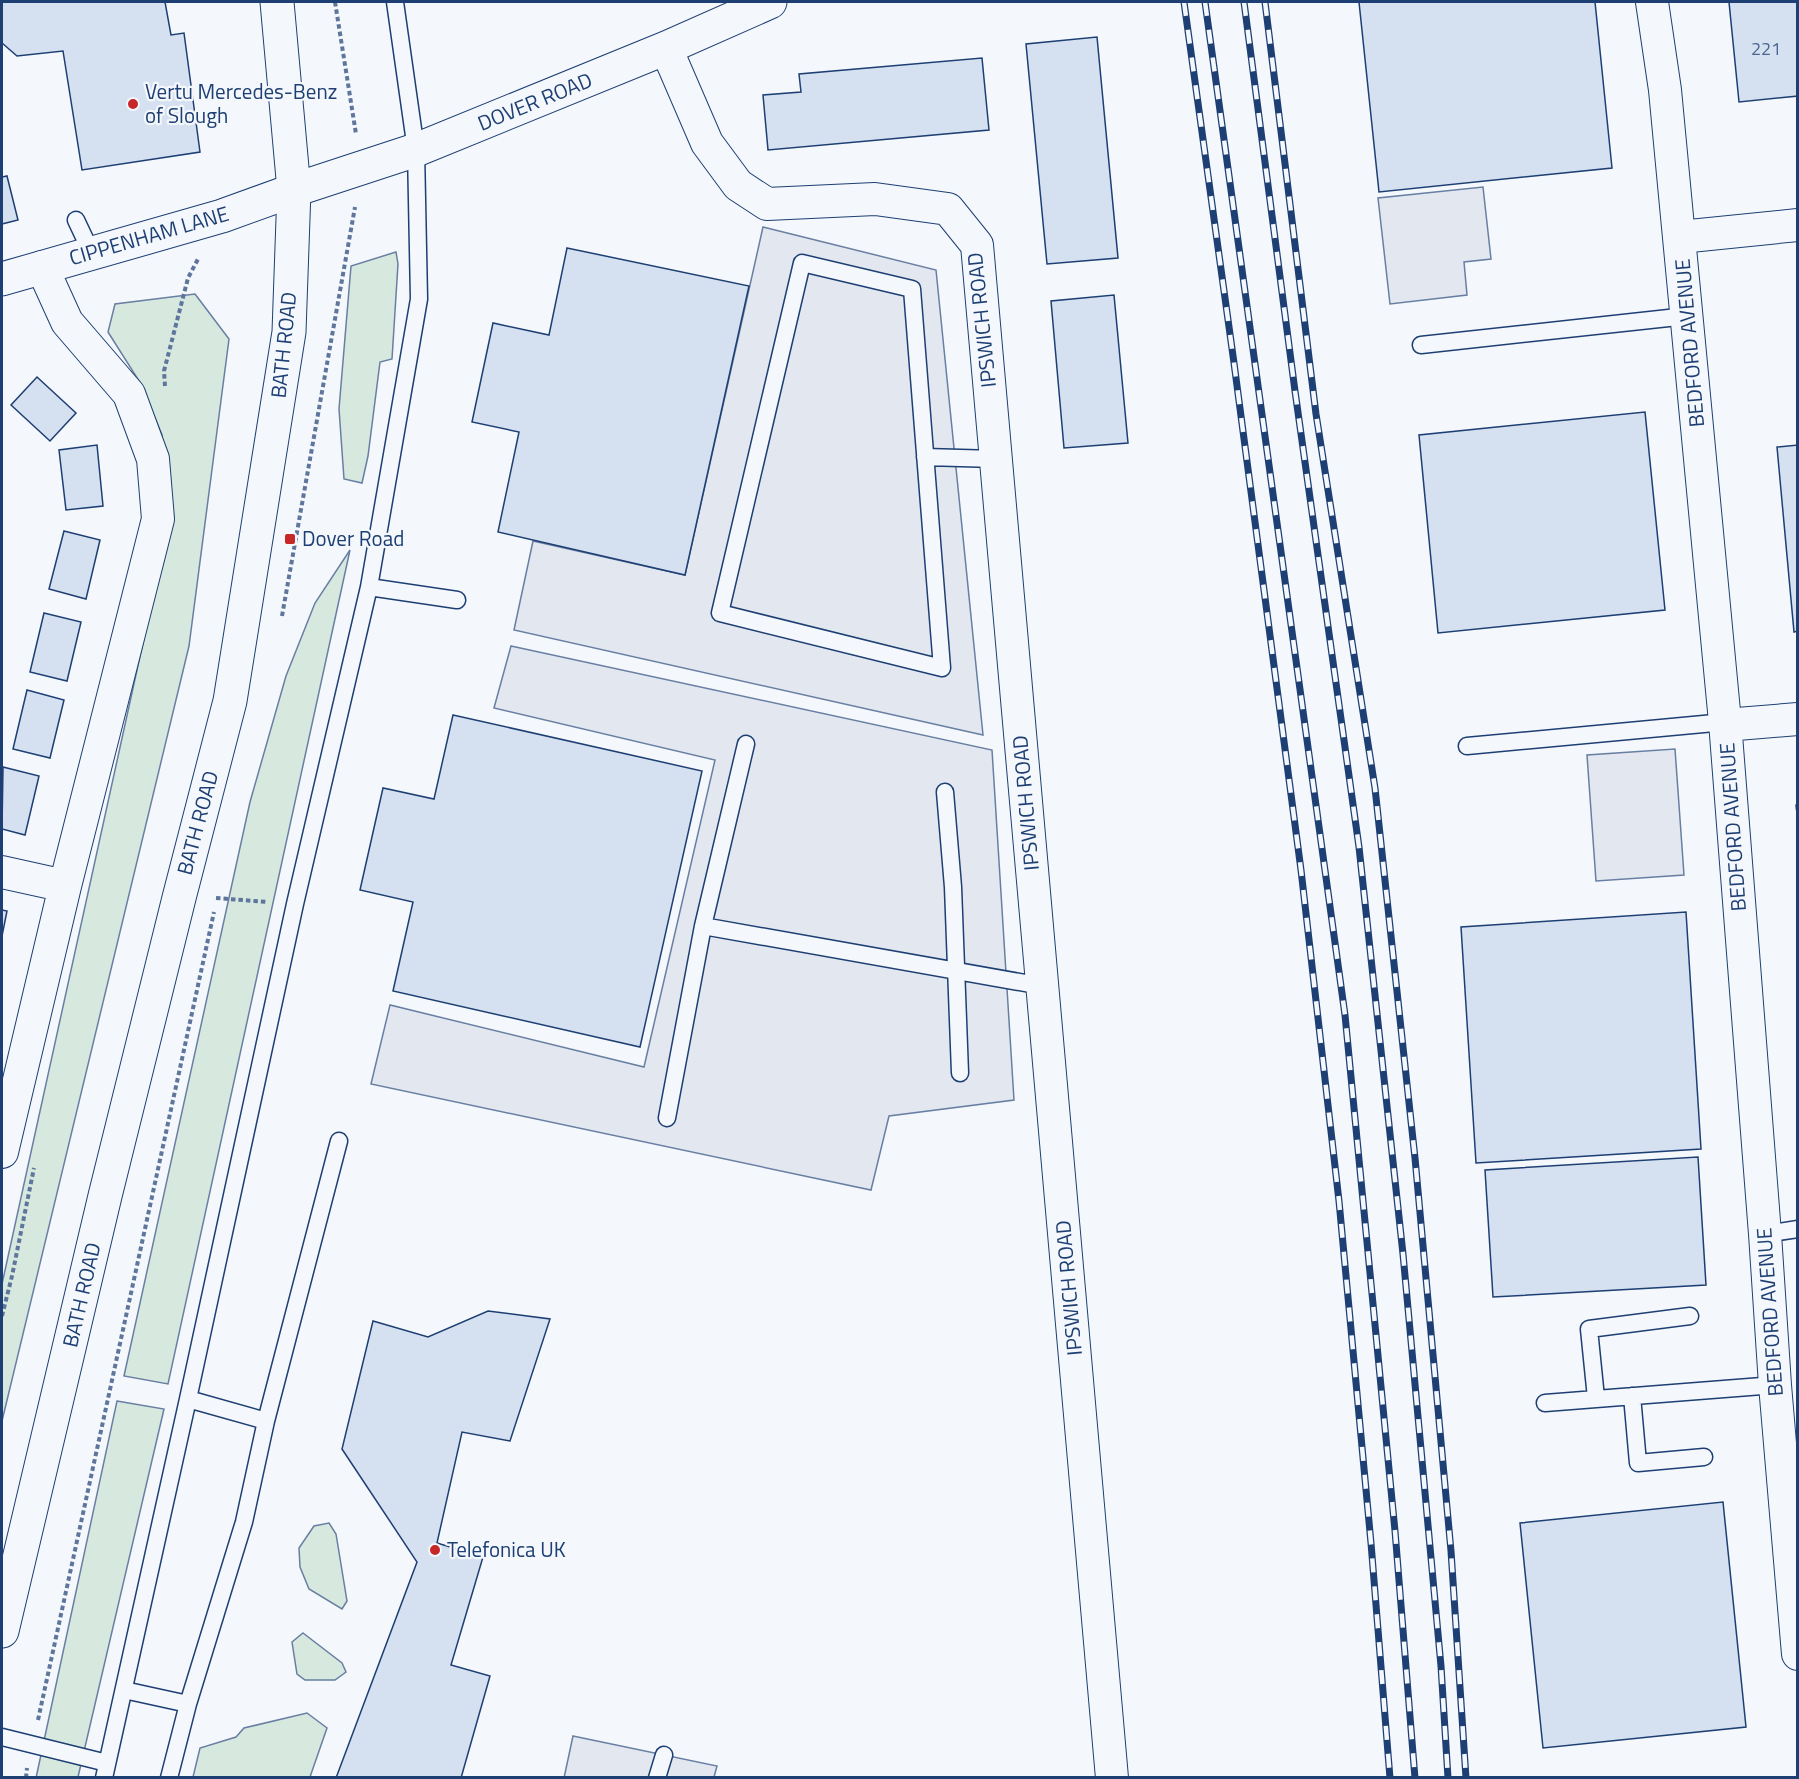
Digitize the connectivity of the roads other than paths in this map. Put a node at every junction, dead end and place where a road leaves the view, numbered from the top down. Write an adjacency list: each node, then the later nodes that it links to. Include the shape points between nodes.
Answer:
1 (277, 2): 7 (main road, BATH ROAD)
2 (395, 2): 6 (lane)
3 (770, 2): 5 (main road, DOVER ROAD)
4 (1652, 2): 10 (street, BEDFORD AVENUE)
5 (666, 48): 6 (main road, DOVER ROAD); 17 (street, IPSWICH ROAD, via 707,143 738,184 767,204 875,199 948,209 977,245)
6 (416, 150): 7 (main road, DOVER ROAD); 18 (lane, via 419,299)
7 (294, 190): 11 (main road, CIPPENHAM LANE, via 222,216); 44 (main road, BATH ROAD, via 289,332 232,689 102,1207)
8 (76, 220): 11 (lane)
9 (1797, 225): 10 (street)
10 (1680, 237): 14 (street, BEDFORD AVENUE)
11 (92, 254): 12 (main road, CIPPENHAM LANE)
12 (42, 267): 13 (main road, CIPPENHAM LANE); 26 (street, via 67,322 129,394 153,459 158,519)
13 (2, 279)
14 (1687, 316): 15 (lane); 21 (street, BEDFORD AVENUE)
15 (1421, 345)
16 (925, 457): 16 (lane, via 942,668 720,613 802,263 912,289); 17 (lane)
17 (996, 459): 29 (street, IPSWICH ROAD)
18 (369, 587): 19 (lane); 40 (lane, via 295,904)
19 (457, 600)
20 (1797, 720): 21 (street)
21 (1725, 723): 23 (lane); 35 (street, BEDFORD AVENUE)
22 (746, 744): 27 (lane)
23 (1467, 746)
24 (945, 792): 28 (lane)
25 (2, 872): 26 (street)
26 (65, 886): 33 (street)
27 (703, 926): 28 (lane); 31 (lane)
28 (957, 971): 29 (lane); 30 (lane)
29 (1042, 986): 53 (street, IPSWICH ROAD)
30 (960, 1073)
31 (667, 1118)
32 (339, 1141): 42 (lane)
33 (2, 1152)
34 (1797, 1229): 35 (lane)
35 (1765, 1234): 37 (street, BEDFORD AVENUE)
36 (1690, 1316): 39 (lane, via 1589,1329)
37 (1775, 1385): 38 (lane); 45 (street, BEDFORD AVENUE)
38 (1632, 1396): 39 (lane); 43 (lane, via 1638,1463)
39 (1596, 1398): 41 (lane)
40 (188, 1399): 42 (lane); 46 (lane)
41 (1545, 1403)
42 (266, 1422): 47 (lane, via 244,1522)
43 (1704, 1456)
44 (2, 1631)
45 (1797, 1654)
46 (124, 1690): 47 (lane); 50 (lane)
47 (188, 1704): 51 (lane)
48 (2, 1737): 50 (lane)
49 (664, 1755): 52 (lane)
50 (105, 1770)
51 (170, 1778)
52 (657, 1778)
53 (1112, 1778)

